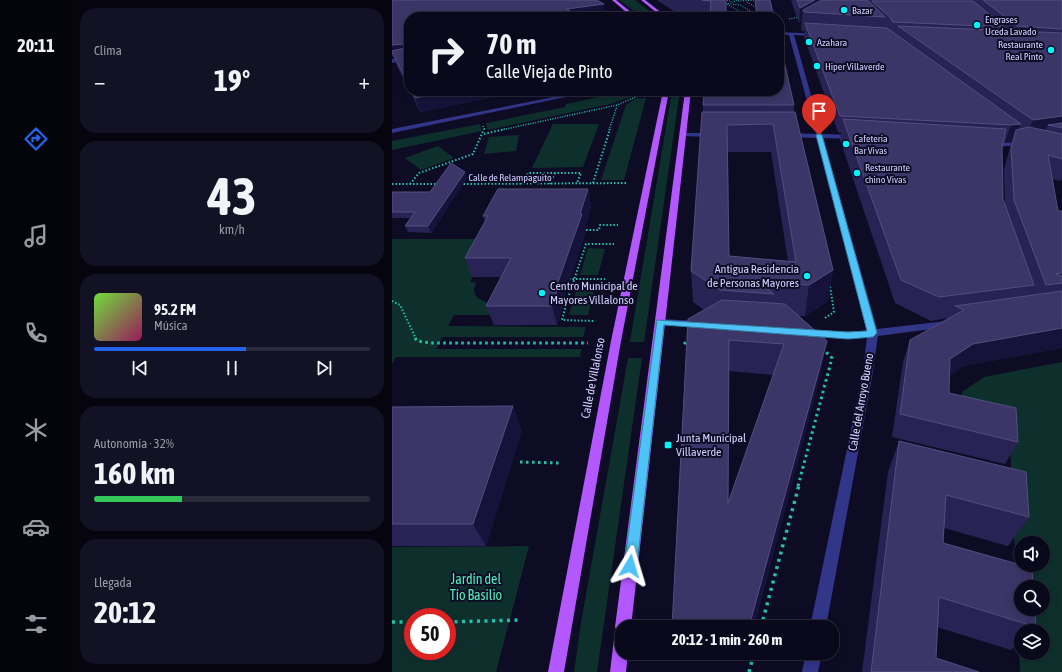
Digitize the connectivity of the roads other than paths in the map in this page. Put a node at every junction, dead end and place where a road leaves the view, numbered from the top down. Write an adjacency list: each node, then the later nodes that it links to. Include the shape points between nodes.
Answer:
1 (614, 0): 3 (main road)
2 (643, 0): 4 (main road)
3 (629, 12)
4 (659, 12)
5 (793, 31): 6 (street); 7 (street); 17 (street, Calle del Arroyo Bueno)
6 (784, 33)
7 (826, 35)
8 (404, 59): 9 (street)
9 (392, 60)
10 (566, 96): 13 (street)
11 (665, 96): 30 (main road, Calle de Villalonso, via 615,348)
12 (687, 96): 14 (main road)
13 (392, 130)
14 (683, 135): 15 (street); 21 (main road)
15 (721, 135)
16 (783, 135): 17 (street)
17 (819, 135): 19 (street); 25 (street, Calle del Arroyo Bueno)
18 (1014, 136): 20 (street, via 1029,144 1004,148)
19 (864, 138)
20 (981, 145)
21 (660, 322): 23 (street); 26 (main road)
22 (955, 323): 25 (street)
23 (708, 325)
24 (793, 331): 25 (street, via 848,336)
25 (873, 333): 27 (street, Calle del Arroyo Bueno)
26 (624, 620)
27 (819, 620)
28 (619, 660): 31 (main road)
29 (813, 660): 32 (street)
30 (556, 672)
31 (618, 672)
32 (810, 672)

